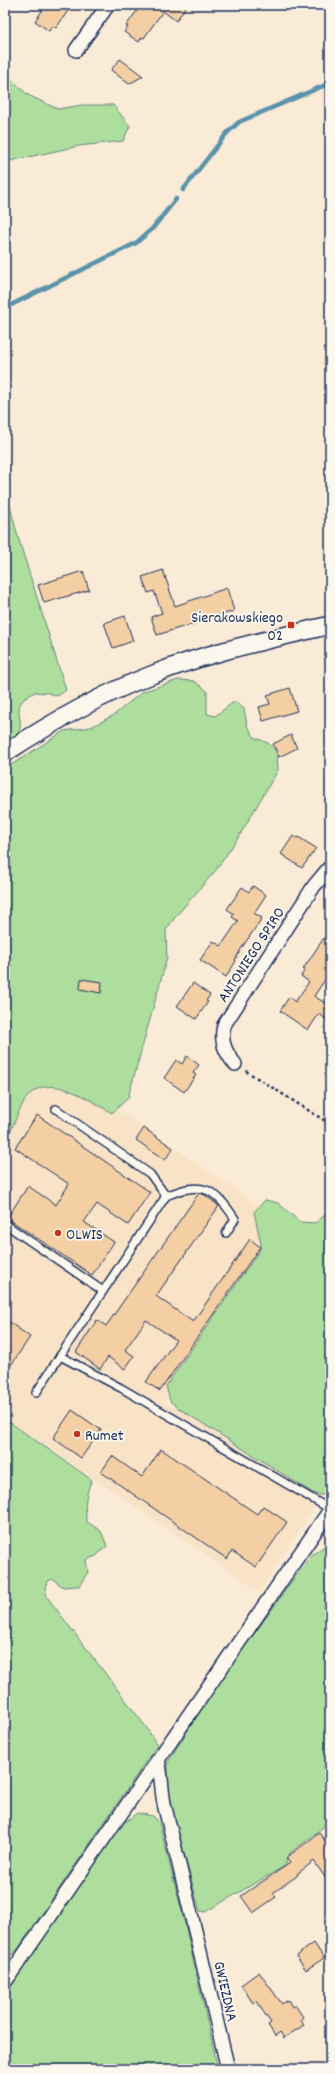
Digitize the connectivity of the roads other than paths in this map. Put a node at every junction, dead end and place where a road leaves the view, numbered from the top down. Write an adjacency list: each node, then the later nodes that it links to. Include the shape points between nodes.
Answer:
1 (108, 5): 2 (street)
2 (76, 50)
3 (330, 625): 4 (street, via 204,657 150,675 60,718)
4 (5, 753)
5 (330, 867): 6 (street, ANTONIEGO SPIRO, via 314,886 224,1025 223,1044)
6 (235, 1064)
7 (56, 1110): 8 (lane, via 150,1174)
8 (166, 1196): 10 (lane, via 193,1187 204,1188 225,1204 235,1219); 11 (lane)
9 (5, 1224): 11 (lane)
10 (226, 1232)
11 (103, 1291): 12 (lane)
12 (60, 1356): 13 (lane); 14 (lane, via 121,1388)
13 (36, 1393)
14 (330, 1510): 15 (street)
15 (158, 1760): 16 (street); 17 (street, GWIEZDNA, via 165,1805)
16 (5, 1982)
17 (228, 2069)

